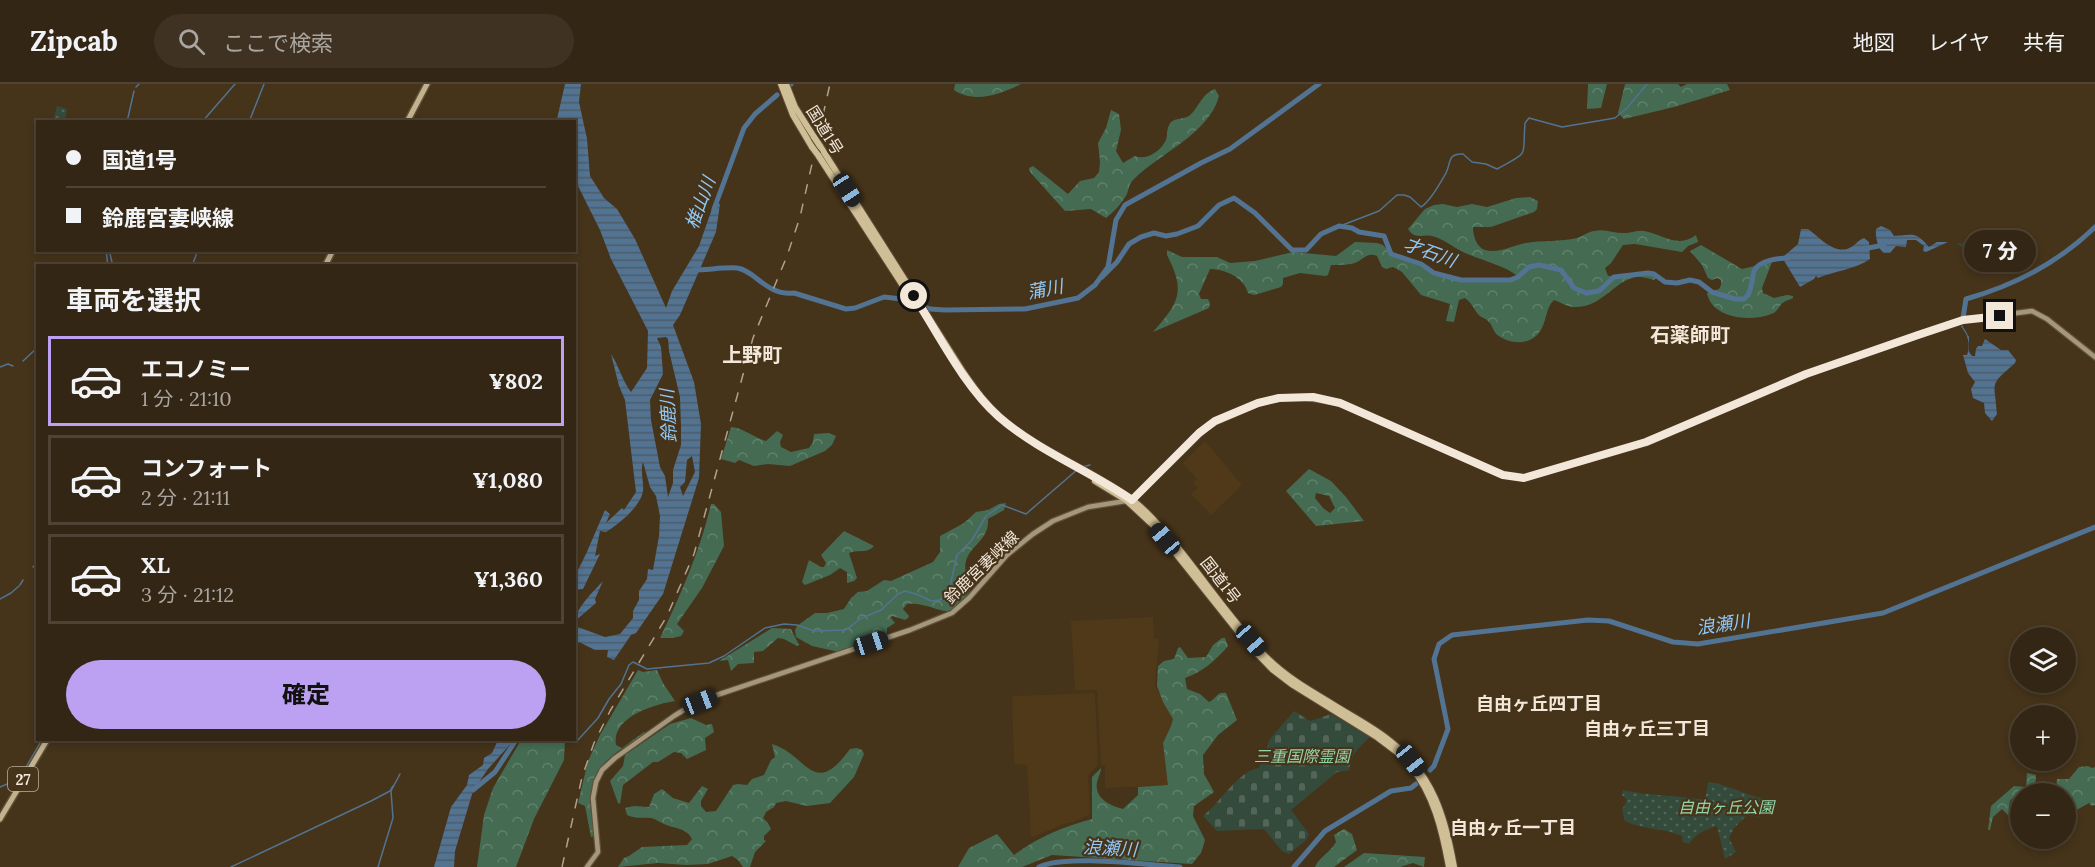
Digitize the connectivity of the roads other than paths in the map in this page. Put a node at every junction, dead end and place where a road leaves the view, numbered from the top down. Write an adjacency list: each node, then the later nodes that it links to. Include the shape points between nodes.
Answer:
1 (428, 84): 4 (main road)
2 (781, 84): 5 (highway, 国道1号, via 793,115)
3 (786, 84): 5 (highway, 国道1号, bridge)
4 (408, 120)
5 (816, 146): 6 (highway, 国道1号); 6 (highway, 国道1号, bridge, via 818,155)
6 (911, 295): 8 (highway, 国道1号, via 982,405 1011,431)
7 (2095, 357): 8 (main road, via 2032,310 1963,320 1806,374 1646,442 1524,478 1503,475 1340,403 1313,397 1279,398 1209,425)
8 (1129, 500): 11 (main road, 鈴鹿宮妻峡線, via 1088,507 1044,527 1007,555 957,610 942,618 711,697 679,712 600,773 592,798 598,852); 12 (highway, 国道1号, via 1272,669 1384,741 1408,763 1431,799); 13 (highway, 国道1号, via 1157,523 1268,659 1296,682 1390,740 1411,760 1440,807)
9 (45, 741): 10 (main road, 27)
10 (0, 819)
11 (587, 867)
12 (1449, 867)
13 (1454, 867)

